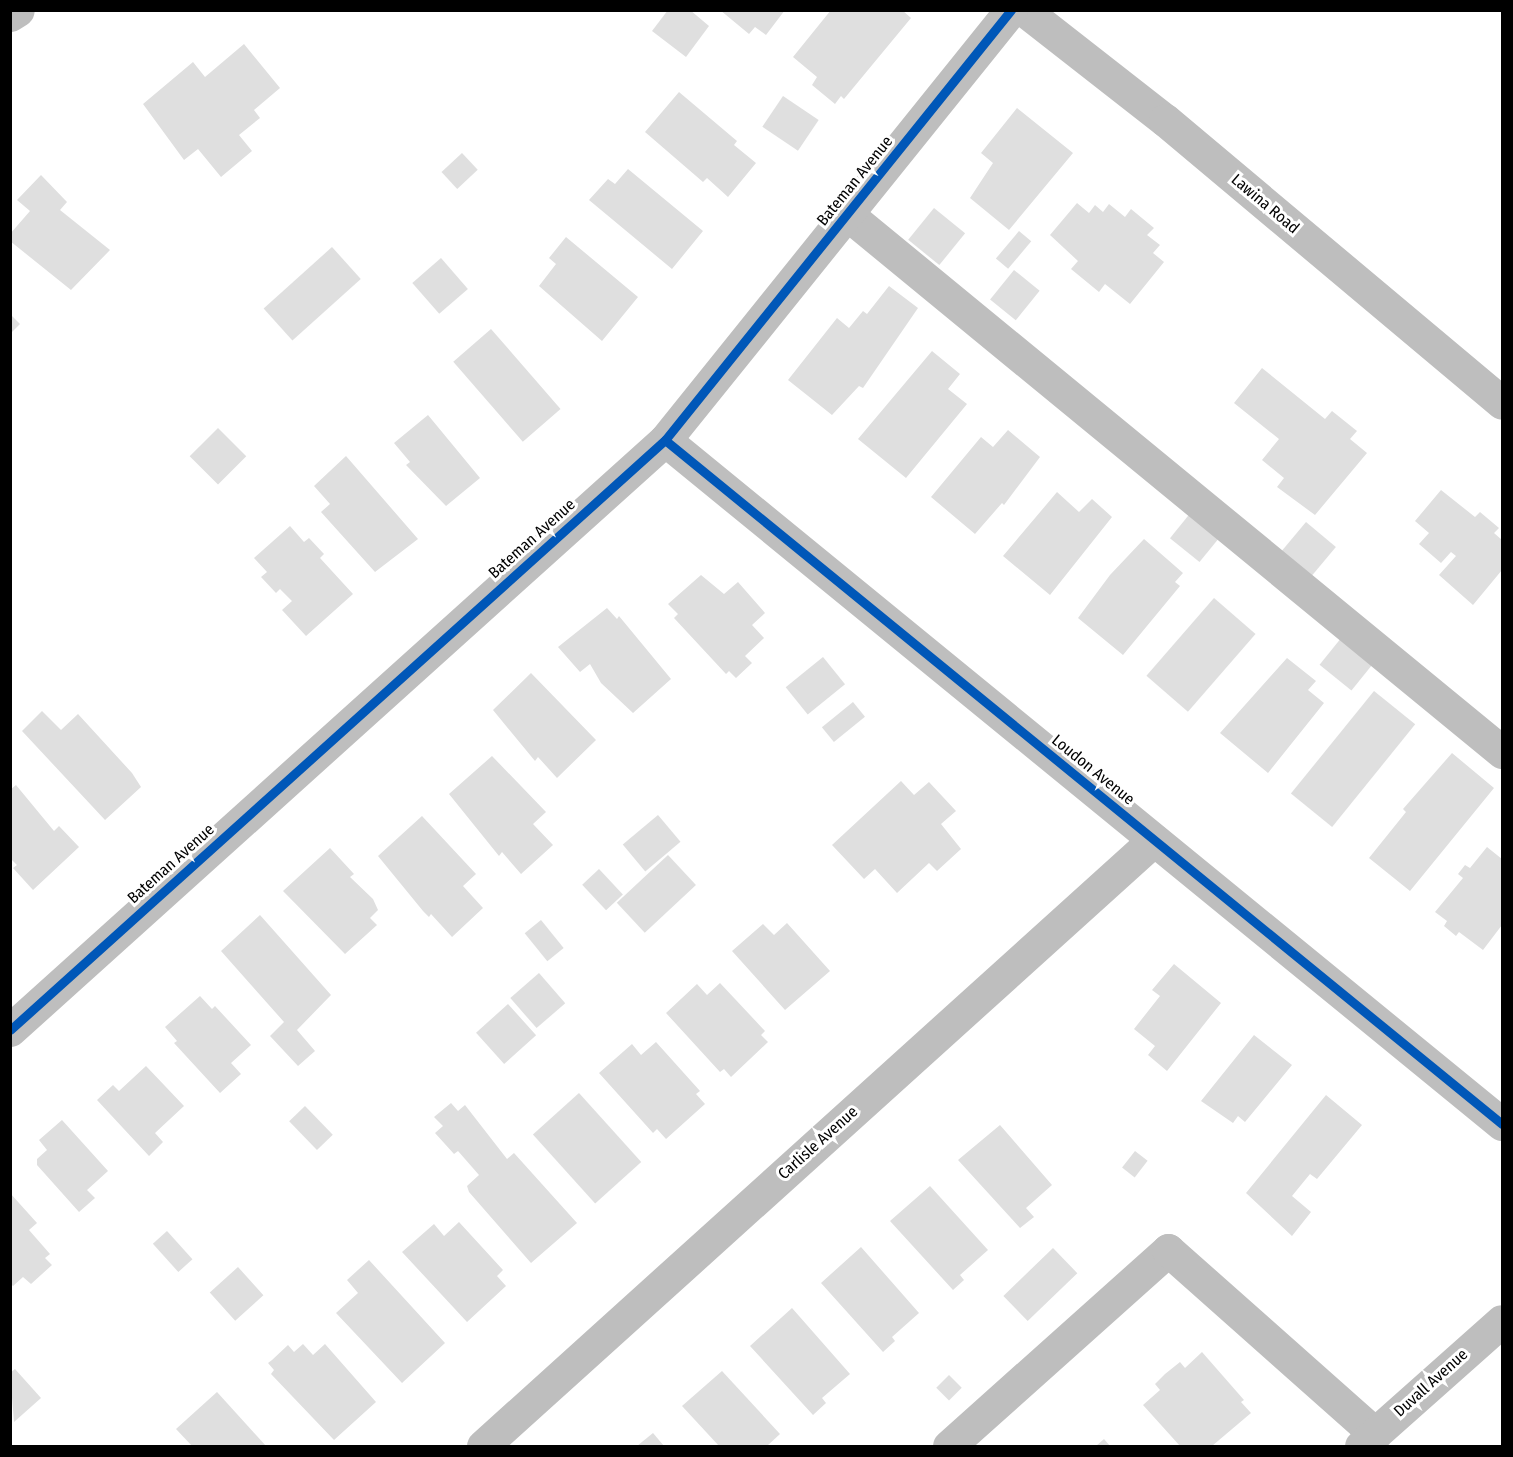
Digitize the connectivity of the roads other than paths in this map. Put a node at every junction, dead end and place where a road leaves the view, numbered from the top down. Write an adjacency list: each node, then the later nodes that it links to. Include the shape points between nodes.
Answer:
1 (18, 10): 4 (street)
2 (1011, 10): 5 (street, Bateman Avenue)
3 (1024, 10): 6 (street, Lawina Road, via 1165,120)
4 (10, 15)
5 (847, 214): 7 (street, Bateman Avenue); 8 (street)
6 (1503, 403)
7 (665, 440): 9 (street, Loudon Avenue); 10 (street, Bateman Avenue)
8 (1503, 752)
9 (1154, 840): 11 (street, Loudon Avenue); 14 (street, Carlisle Avenue)
10 (10, 1030)
11 (1503, 1124)
12 (1503, 1321): 13 (street, Duvall Avenue)
13 (1368, 1440): 15 (street, via 1168,1250)
14 (483, 1446)
15 (949, 1446)

